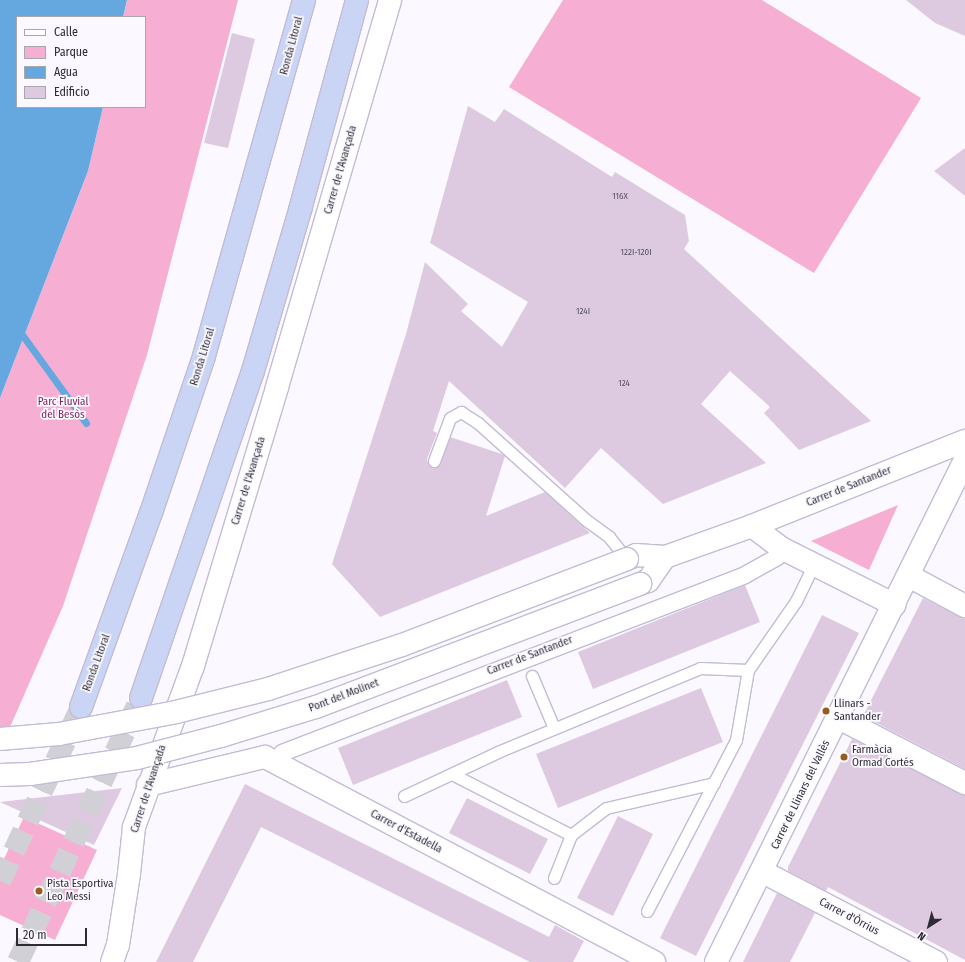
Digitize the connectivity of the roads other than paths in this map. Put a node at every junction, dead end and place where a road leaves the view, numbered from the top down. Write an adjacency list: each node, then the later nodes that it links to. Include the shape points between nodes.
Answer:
1 (304, 0): 18 (highway, Ronda Litoral, via 204,356 151,514)
2 (357, 0): 17 (highway, via 253,371)
3 (390, 0): 27 (street, Carrer de l'Avançada, via 192,666)
4 (965, 441): 7 (street, Carrer de Santander)
5 (965, 460): 12 (street, Carrer de Llinars del Vallès)
6 (434, 462): 10 (lane, via 450,418 461,412 483,427 586,520 609,537)
7 (743, 529): 8 (street); 11 (street)
8 (665, 557): 10 (street, via 636,555); 24 (street, Pont del Molinet, bridge, via 648,581 316,707 137,758 30,774)
9 (777, 557): 22 (street, Carrer de Santander, via 745,575)
10 (627, 559): 21 (street, bridge, via 402,645 268,689 176,712 59,734)
11 (814, 564): 13 (street); 15 (lane, via 796,601)
12 (909, 576): 13 (street, Carrer de Llinars del Vallès); 14 (street)
13 (895, 605): 19 (street, Carrer de Llinars del Vallès)
14 (965, 606)
15 (748, 670): 20 (lane, via 700,668); 25 (lane, via 736,740)
16 (532, 676): 20 (lane)
17 (141, 698)
18 (81, 707)
19 (839, 718): 26 (street); 30 (street, Carrer de Llinars del Vallès)
20 (554, 728): 23 (lane)
21 (0, 739)
22 (282, 753)
23 (452, 774): 28 (lane); 29 (lane)
24 (0, 775)
25 (714, 783): 29 (lane, via 606,808); 32 (lane)
26 (965, 783)
27 (148, 785): 33 (street, Carrer de l'Avançada, via 134,828 119,937); 34 (street, Carrer d'Estadella, via 265,757)
28 (404, 796)
29 (571, 835): 31 (lane)
30 (763, 872): 35 (street, Carrer de Llinars del Vallès); 36 (street, Carrer d'Òrrius)
31 (554, 878)
32 (646, 911)
33 (112, 962)
34 (654, 962)
35 (716, 962)
36 (936, 962)

